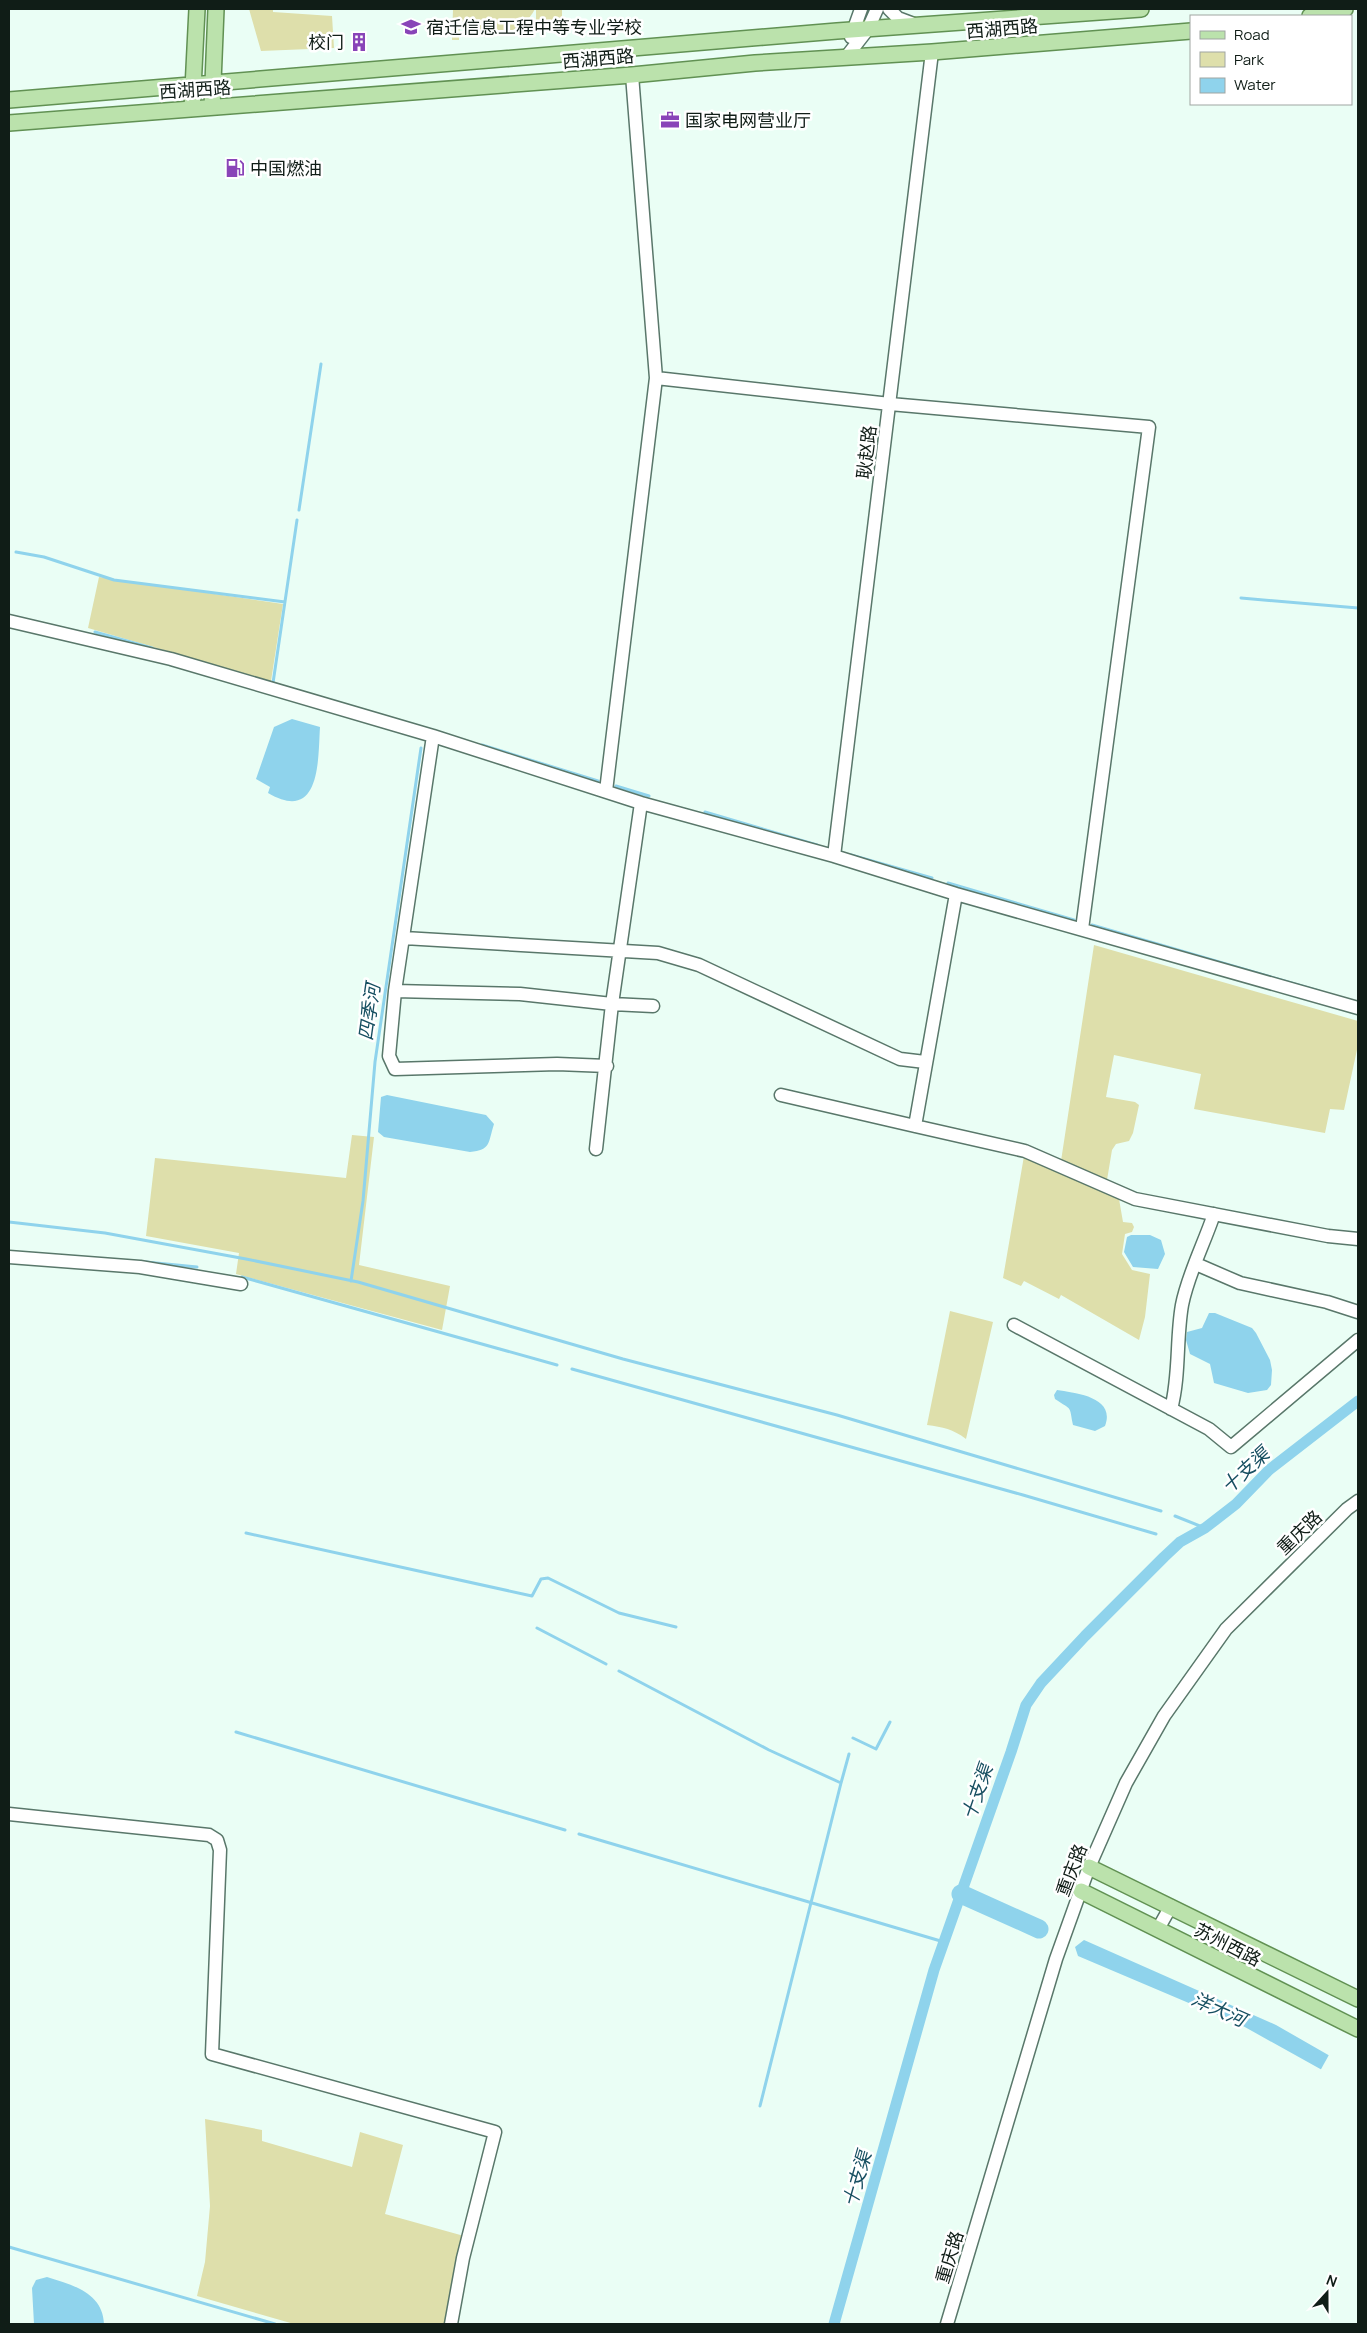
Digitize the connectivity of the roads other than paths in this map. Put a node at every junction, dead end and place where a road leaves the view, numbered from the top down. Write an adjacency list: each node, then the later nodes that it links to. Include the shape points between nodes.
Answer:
1 (197, 9): 17 (main road)
2 (216, 9): 16 (main road)
3 (861, 9): 11 (street)
4 (876, 9): 10 (street)
5 (889, 9): 9 (street, via 898,18)
6 (1140, 9): 9 (main road, 西湖西路)
7 (1346, 9): 8 (main road)
8 (1315, 15)
9 (919, 26): 10 (main road, 西湖西路)
10 (868, 29): 11 (main road, 西湖西路); 14 (street)
11 (852, 30): 14 (street); 16 (main road, 西湖西路)
12 (1190, 31): 13 (main road, 西湖西路)
13 (932, 52): 14 (main road, 西湖西路); 23 (street, 耿赵路)
14 (847, 56): 15 (main road, 西湖西路)
15 (632, 74): 19 (main road, 西湖西路); 22 (street)
16 (213, 82): 17 (main road, 西湖西路); 19 (main road)
17 (192, 83): 18 (main road, 西湖西路); 20 (main road)
18 (9, 100)
19 (212, 107): 20 (main road, 西湖西路)
20 (192, 108): 21 (main road, 西湖西路)
21 (9, 123)
22 (656, 378): 23 (street); 26 (street)
23 (890, 404): 28 (street, 耿赵路); 30 (street, via 1148,426)
24 (9, 621): 25 (street, via 171,659)
25 (433, 736): 26 (street); 31 (street)
26 (606, 791): 27 (street)
27 (642, 803): 28 (street); 32 (street)
28 (834, 856): 29 (street)
29 (956, 894): 30 (street); 37 (street)
30 (1082, 929): 36 (street)
31 (404, 938): 32 (street); 33 (street)
32 (620, 952): 34 (street); 37 (street, via 658,953 699,965 893,1056)
33 (395, 991): 34 (street, via 520,994); 38 (street, via 389,1056 395,1069 558,1064)
34 (612, 1004): 35 (street); 38 (street)
35 (653, 1006)
36 (1358, 1008)
37 (925, 1062): 40 (street)
38 (607, 1066): 41 (street)
39 (780, 1095): 40 (street)
40 (914, 1126): 42 (street, via 1025,1151 1135,1198)
41 (596, 1149)
42 (1214, 1214): 43 (street); 45 (street)
43 (1358, 1239)
44 (9, 1256): 46 (street, via 140,1267)
45 (1196, 1264): 47 (street, via 1240,1283); 50 (street, via 1182,1305)
46 (241, 1284)
47 (1358, 1312)
48 (1014, 1325): 50 (street)
49 (1358, 1340): 50 (street, via 1231,1447 1210,1429)
50 (1171, 1409)
51 (1358, 1500): 53 (street, 重庆路, via 1226,1628 1164,1716 1126,1783)
52 (9, 1814): 59 (street, via 210,1835 217,1840 220,1850 212,2054 495,2132 463,2258)
53 (1090, 1866): 54 (street, 重庆路); 55 (main road, 苏州西路)
54 (1081, 1891): 56 (main road, 苏州西路); 60 (street, 重庆路, via 1056,1959)
55 (1170, 1906): 56 (street); 57 (main road, 苏州西路)
56 (1158, 1929): 58 (main road, 苏州西路)
57 (1358, 1999)
58 (1358, 2029)
59 (451, 2324)
60 (947, 2324)

